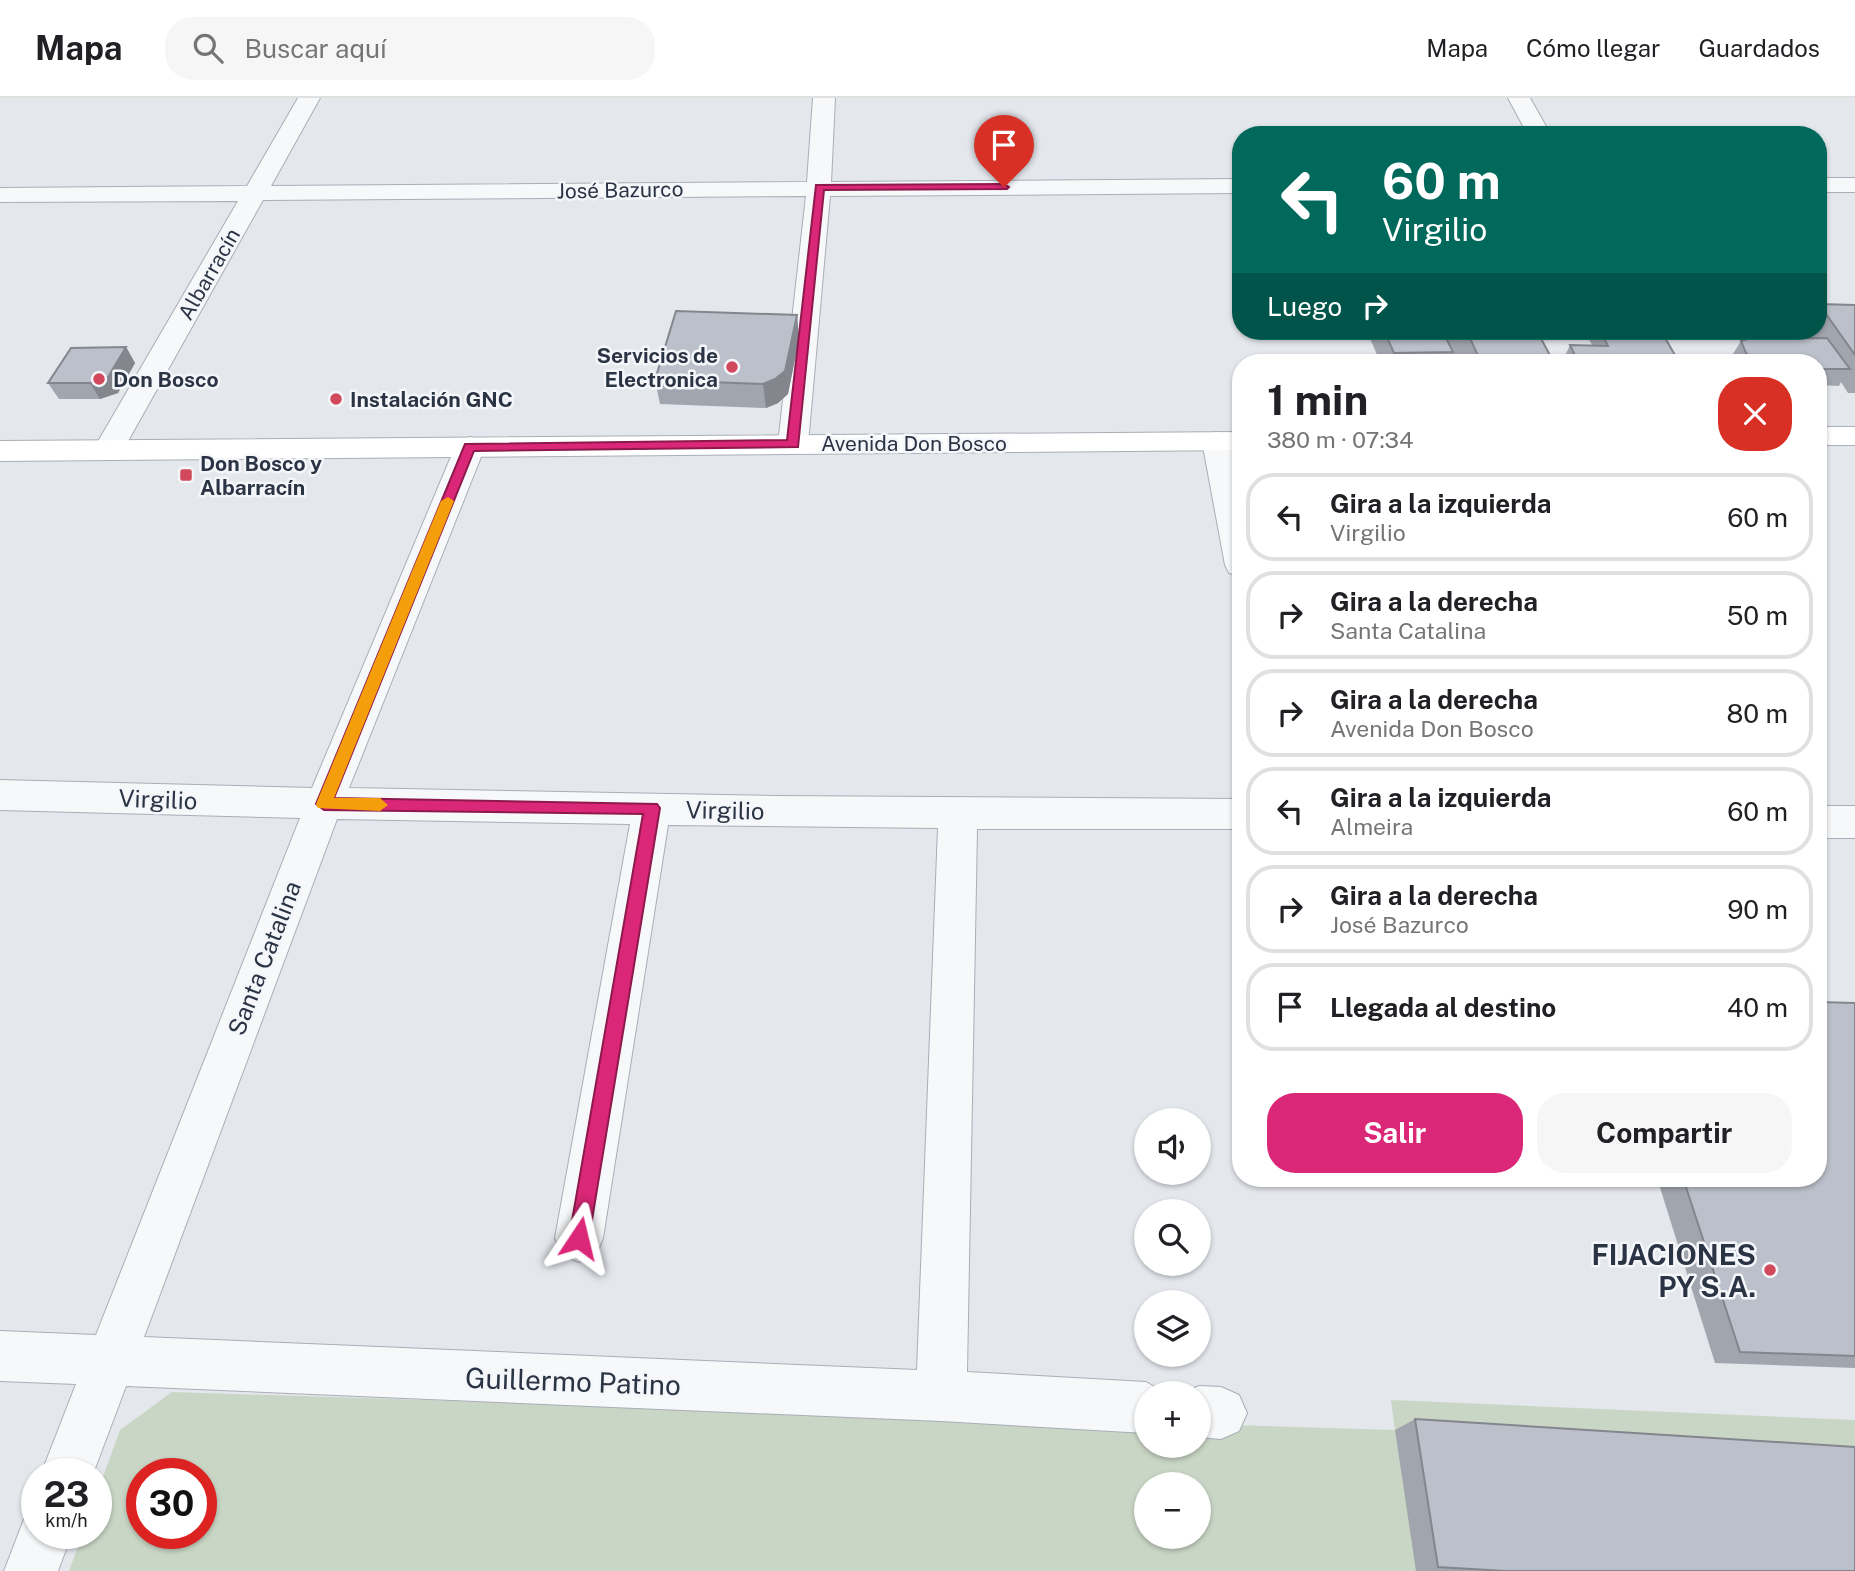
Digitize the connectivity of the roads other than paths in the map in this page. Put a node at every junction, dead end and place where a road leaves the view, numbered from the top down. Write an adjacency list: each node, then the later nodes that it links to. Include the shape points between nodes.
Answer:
1 (309, 98): 10 (street, Albarracín)
2 (824, 98): 8 (street)
3 (1519, 98): 4 (street)
4 (1536, 126)
5 (1827, 185): 6 (street)
6 (1855, 185)
7 (1232, 186): 8 (street, José Bazurco)
8 (819, 187): 10 (street, José Bazurco); 14 (street)
9 (0, 195): 10 (street, José Bazurco)
10 (254, 195): 16 (street, Albarracín)
11 (1827, 436): 12 (main road)
12 (1855, 436)
13 (1229, 441): 14 (main road, Avenida Don Bosco); 18 (street)
14 (793, 444): 15 (main road, Avenida Don Bosco)
15 (470, 447): 16 (main road, Avenida Don Bosco); 20 (street, Santa Catalina)
16 (108, 450): 17 (main road, Avenida Don Bosco)
17 (0, 451)
18 (1232, 472)
19 (0, 795): 20 (street, Virgilio)
20 (324, 804): 21 (street, Virgilio); 28 (street, Santa Catalina)
21 (652, 808): 23 (street, Virgilio); 26 (street)
22 (1232, 814): 23 (street, Virgilio)
23 (958, 815): 29 (street)
24 (1827, 821): 25 (street)
25 (1855, 822)
26 (579, 1238)
27 (0, 1356): 28 (street, Guillermo Patino)
28 (108, 1361): 29 (street, Guillermo Patino); 31 (street, Santa Catalina)
29 (941, 1396): 30 (street, Guillermo Patino)
30 (1134, 1407)
31 (73, 1458)
32 (39, 1549): 33 (street)
33 (31, 1571)

